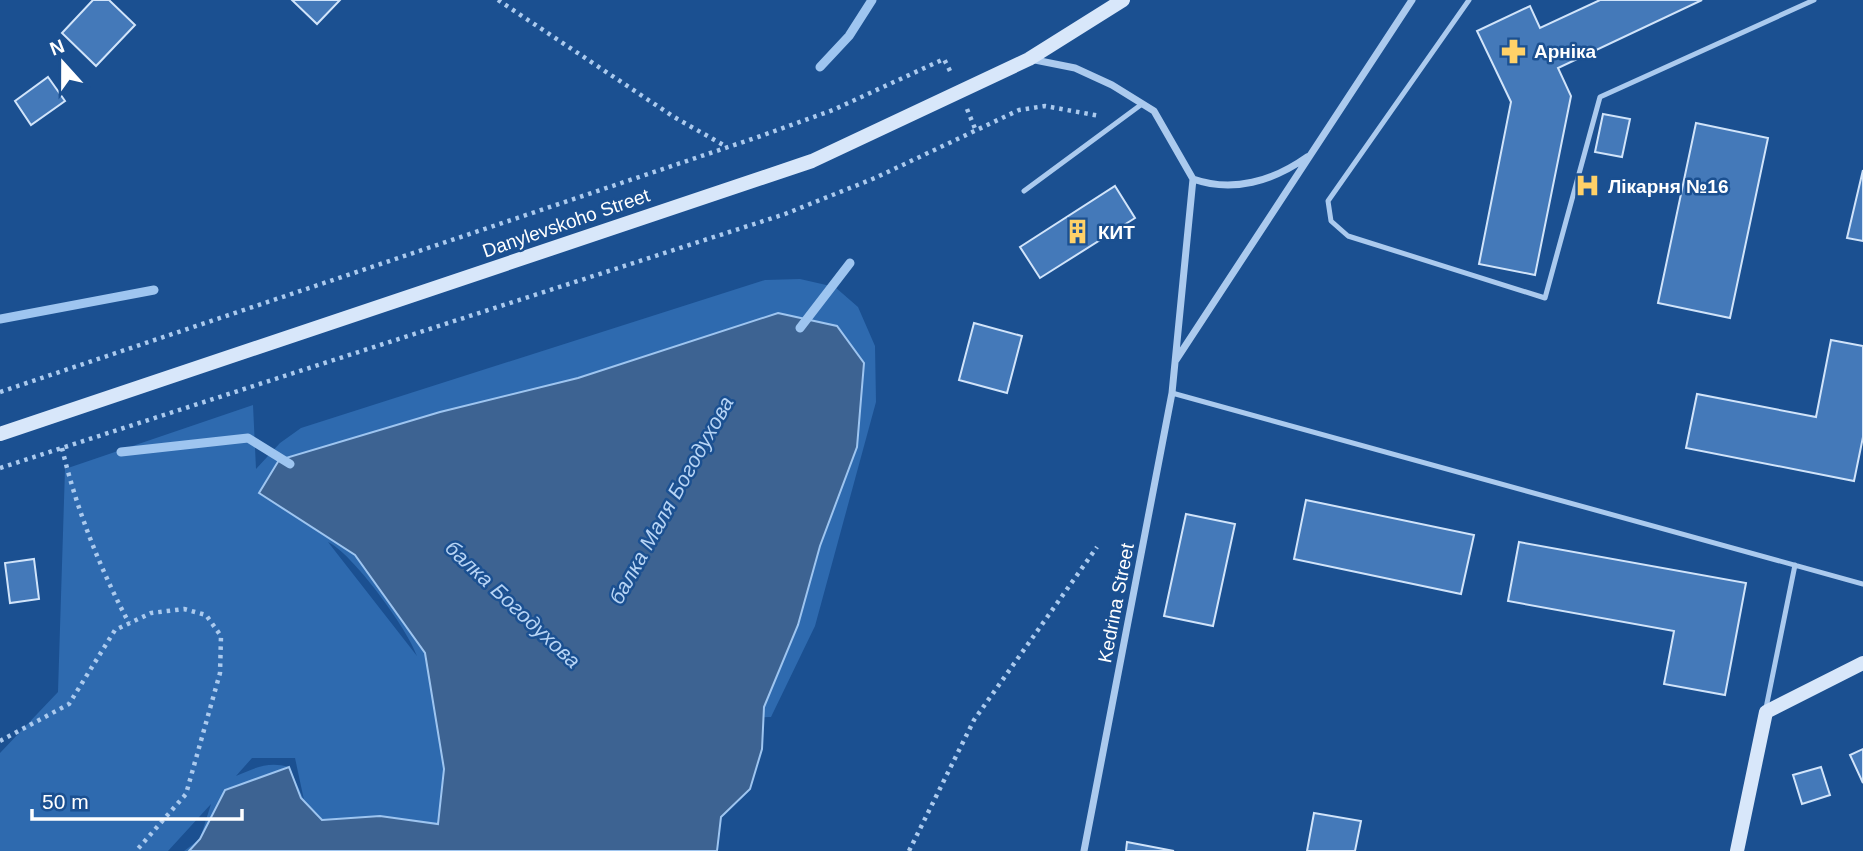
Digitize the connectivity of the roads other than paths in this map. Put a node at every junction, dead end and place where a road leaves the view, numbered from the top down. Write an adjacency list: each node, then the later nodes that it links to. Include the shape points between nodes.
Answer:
1 (1123, 0): 5 (street, Danylevskoho Street)
2 (1412, 0): 7 (street, Kedrina Street)
3 (1469, 0): 4 (lane, via 1328,201 1331,221 1348,236 1545,298 1600,97)
4 (1814, 0)
5 (1029, 59): 6 (street, via 1075,68); 12 (street, Danylevskoho Street, via 811,161)
6 (1142, 104): 8 (street, via 1154,111); 9 (lane)
7 (1311, 154): 8 (street, via 1284,173 1246,184 1212,185); 10 (street, Kedrina Street)
8 (1193, 178): 10 (street, Kedrina Street)
9 (1024, 191)
10 (1176, 361): 11 (street, Kedrina Street)
11 (1172, 393): 13 (lane); 17 (street, Kedrina Street)
12 (0, 434)
13 (1795, 565): 14 (lane); 16 (lane)
14 (1863, 584)
15 (1863, 663): 16 (street)
16 (1766, 712): 18 (street)
17 (1084, 851)
18 (1737, 851)

